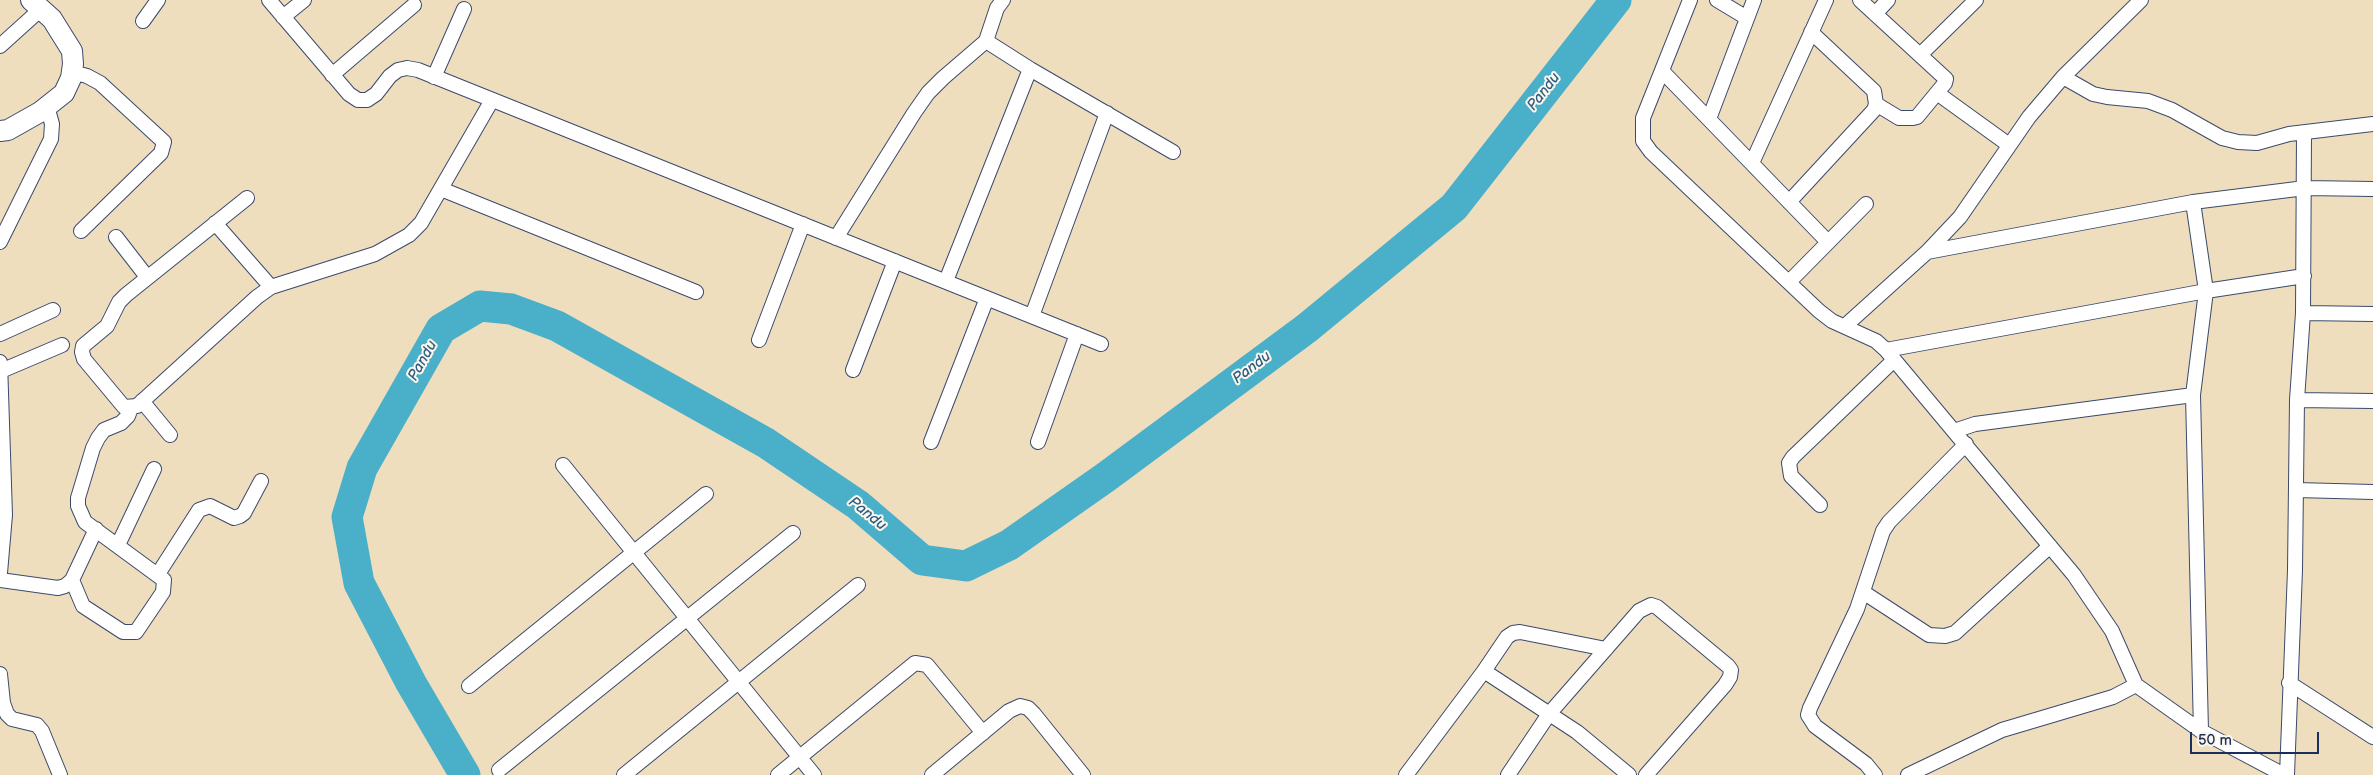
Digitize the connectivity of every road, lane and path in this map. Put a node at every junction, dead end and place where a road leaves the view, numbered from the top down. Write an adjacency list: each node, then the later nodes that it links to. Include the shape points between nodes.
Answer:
1 (158, 0): 19 (street)
2 (269, 0): 17 (street)
3 (304, 0): 17 (street)
4 (1003, 0): 21 (street)
5 (1690, 0): 25 (street)
6 (1717, 0): 18 (street)
7 (1754, 0): 18 (street)
8 (1826, 0): 20 (street)
9 (1860, 0): 16 (street)
10 (1888, 0): 16 (street)
11 (1976, 0): 23 (street)
12 (2141, 0): 29 (street)
13 (36, 4): 22 (street); 26 (street, via 52,19 72,51)
14 (414, 5): 27 (street)
15 (464, 9): 28 (street)
16 (1875, 14): 23 (street)
17 (283, 17): 27 (street)
18 (1747, 18): 35 (street)
19 (143, 22)
20 (1811, 32): 32 (street, via 1874,91); 41 (street)
21 (986, 40): 24 (street); 53 (street, via 928,93)
22 (0, 46)
23 (1920, 55): 30 (street, via 1946,79)
24 (1030, 69): 34 (street); 60 (street)
25 (1662, 71): 35 (street); 61 (street, via 1643,118 1643,141)
26 (72, 72): 33 (street, via 64,93); 51 (street, via 100,84 164,142 161,153)
27 (332, 75): 28 (street, via 358,100 367,100 376,94 398,70 407,68)
28 (434, 77): 31 (street)
29 (2063, 77): 38 (street, via 2093,94 2148,101 2172,110 2222,138 2238,142 2257,143); 39 (street)
30 (1937, 93): 32 (street, via 1913,118 1899,118); 39 (street)
31 (492, 100): 42 (street); 50 (street)
32 (1876, 104): 46 (street)
33 (47, 106): 37 (street, via 8,130); 54 (street, via 52,124 51,139)
34 (1107, 113): 40 (street); 69 (street)
35 (1708, 119): 41 (street)
36 (2373, 124): 38 (street)
37 (0, 131)
38 (2304, 133): 43 (street)
39 (2009, 145): 56 (street, via 1960,217)
40 (1173, 152)
41 (1752, 164): 46 (street)
42 (441, 188): 62 (street, via 421,223 395,245); 64 (street)
43 (2305, 188): 44 (street); 47 (street); 58 (street)
44 (2373, 189)
45 (247, 198): 49 (street)
46 (1790, 202): 55 (street)
47 (2193, 202): 56 (street); 63 (street)
48 (1866, 204): 55 (street)
49 (215, 223): 59 (street); 62 (street)
50 (803, 224): 53 (street); 73 (street)
51 (81, 231)
52 (116, 237): 59 (street)
53 (836, 238): 57 (street)
54 (0, 242)
55 (1828, 242): 61 (street)
56 (1927, 252): 70 (street)
57 (895, 261): 60 (street); 78 (street)
58 (2304, 276): 63 (street); 67 (street)
59 (147, 277): 83 (street, via 119,302 107,326 83,346 82,352 84,359 119,402 124,406)
60 (946, 281): 65 (street)
61 (1789, 282): 70 (street, via 1820,312)
62 (272, 287): 83 (street)
63 (2206, 291): 76 (street); 80 (street)
64 (696, 292)
65 (987, 298): 69 (street); 87 (street)
66 (53, 310): 71 (street)
67 (2303, 313): 68 (street); 81 (street)
68 (2373, 314)
69 (1032, 316): 72 (street)
70 (1845, 326): 76 (street, via 1876,341)
71 (0, 334)
72 (1077, 334): 74 (street); 88 (street)
73 (759, 340)
74 (1102, 344)
75 (62, 345): 79 (street)
76 (1890, 355): 84 (street); 97 (street, via 1789,463 1791,476)
77 (0, 362): 79 (street)
78 (853, 370)
79 (1, 371): 85 (street)
80 (2193, 395): 84 (street, via 1975,424); 119 (street)
81 (2297, 400): 82 (street); 94 (street)
82 (2373, 401)
83 (137, 404): 86 (street); 98 (street, via 121,423 104,430 85,473 78,506 85,522)
84 (1954, 431): 89 (street)
85 (1, 434): 90 (street)
86 (170, 435)
87 (931, 442)
88 (1038, 442)
89 (1966, 444): 101 (street); 108 (street, via 1889,522 1879,540)
90 (2, 454): 103 (street, via 5,515)
91 (563, 465): 102 (street)
92 (154, 469): 100 (street)
93 (261, 481): 104 (street, via 240,516 234,518 210,506 199,510)
94 (2296, 490): 95 (street); 114 (street)
95 (2373, 492)
96 (706, 494): 102 (street)
97 (1820, 505)
98 (96, 529): 100 (street); 106 (street)
99 (793, 534): 109 (street)
100 (118, 545): 104 (street)
101 (2050, 546): 108 (street, via 1955,633 1945,636 1929,635); 115 (street, via 2112,630)
102 (634, 552): 109 (street); 116 (street)
103 (0, 573)
104 (158, 574): 106 (street, via 164,580 163,592 141,626 130,633 123,632 83,606)
105 (0, 580): 106 (street, via 58,588)
106 (72, 580)
107 (858, 585): 113 (street)
108 (1863, 592): 134 (street, via 1851,625 1808,715 1815,726 1866,764)
109 (687, 618): 113 (street); 123 (street)
110 (1606, 649): 111 (street, via 1513,633 1503,642); 118 (street); 133 (street, via 1638,611 1651,605 1730,670 1725,685)
111 (1484, 672): 118 (street); 130 (street)
112 (0, 674): 117 (street)
113 (738, 682): 122 (street); 125 (street)
114 (2289, 683): 121 (street); 136 (street)
115 (2136, 685): 119 (street); 135 (street, via 2113,697 2002,730)
116 (469, 686)
117 (1, 705): 124 (street, via 12,719 37,725)
118 (1549, 714): 131 (street); 132 (street)
119 (2201, 731): 136 (street)
120 (983, 733): 122 (street, via 927,665 915,663); 128 (street); 129 (street, via 1010,711 1020,706 1028,708)
121 (2373, 737)
122 (799, 757): 126 (street); 127 (street)
123 (499, 770)
124 (60, 775)
125 (624, 775)
126 (778, 775)
127 (814, 775)
128 (932, 775)
129 (1082, 775)
130 (1406, 775)
131 (1508, 775)
132 (1629, 775)
133 (1646, 775)
134 (1875, 775)
135 (1908, 775)
136 (2285, 775)

